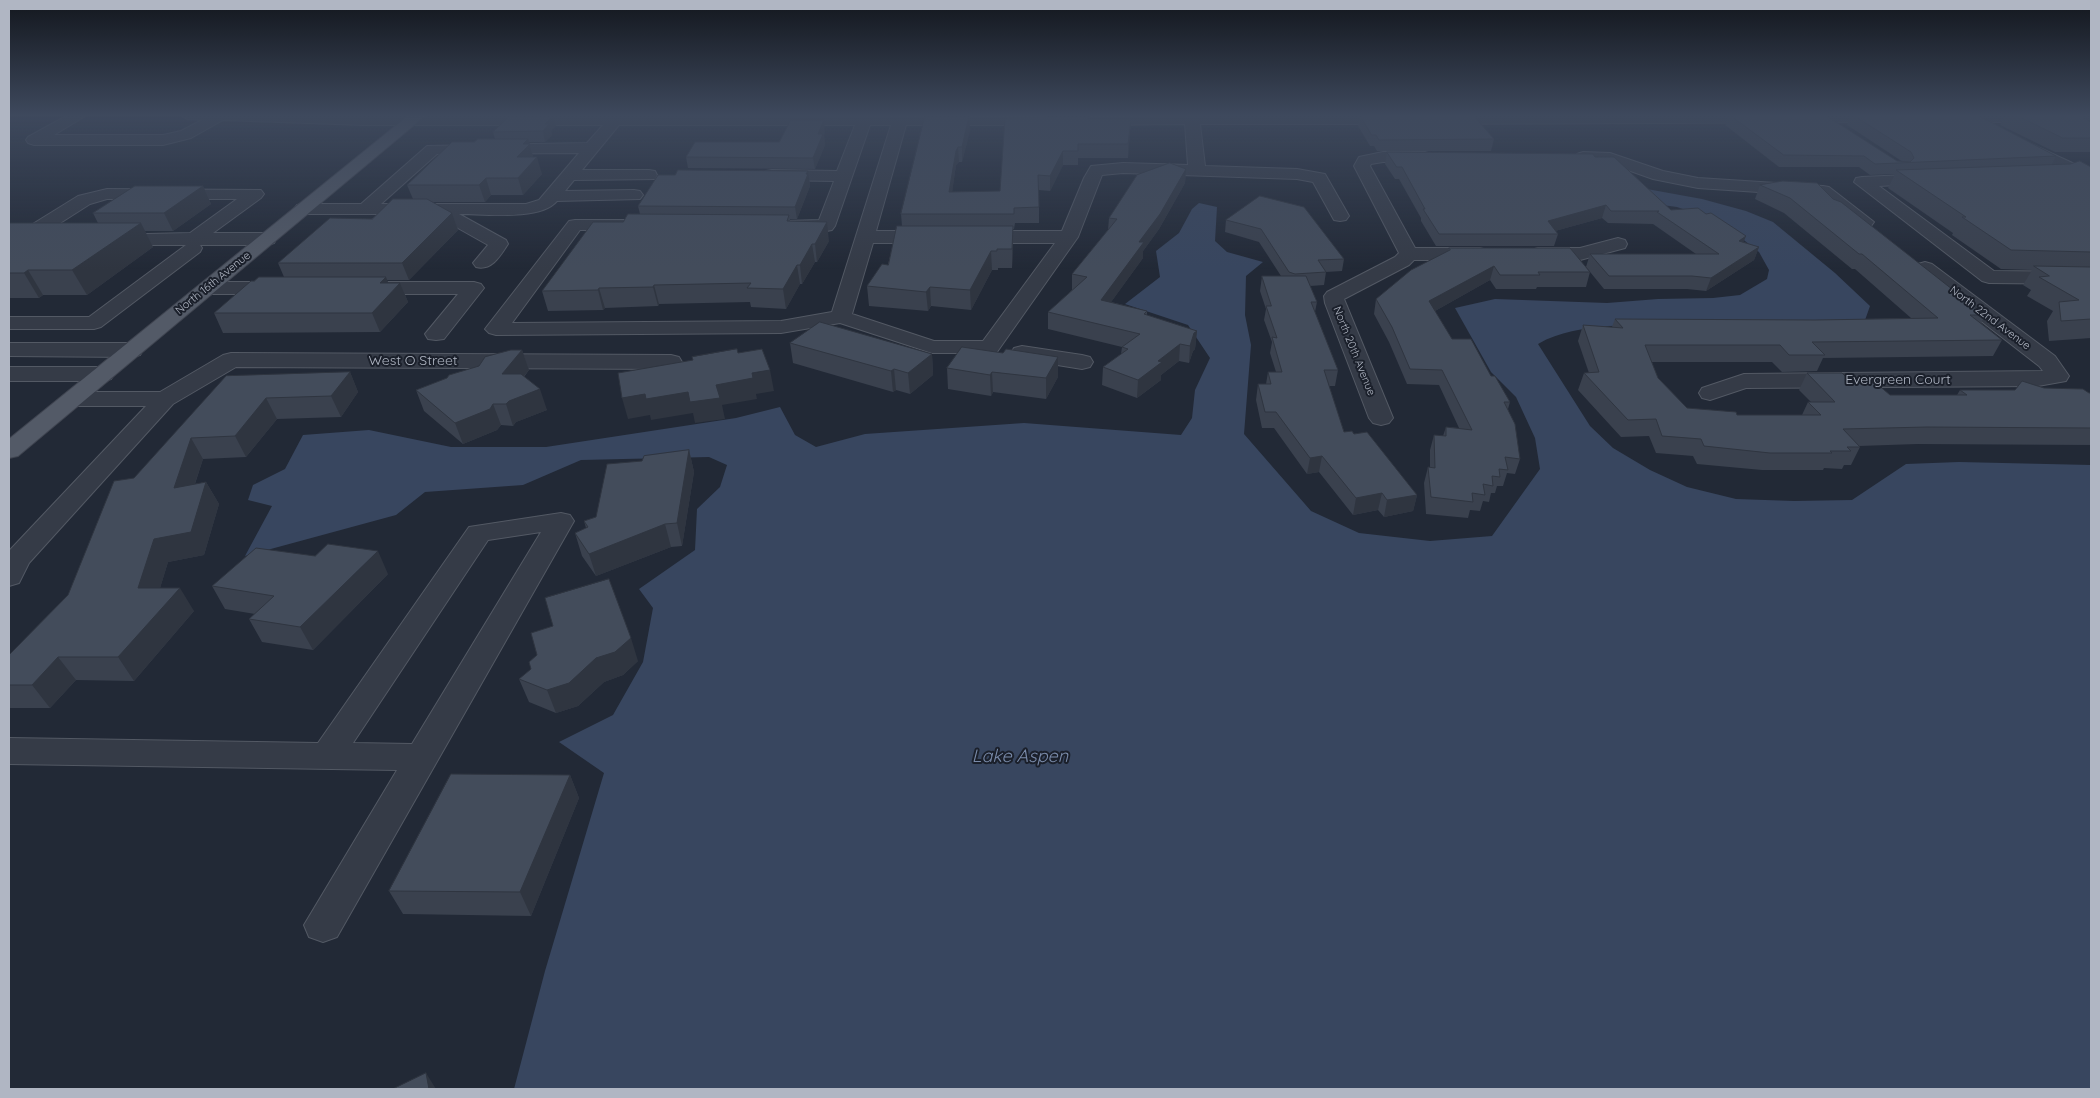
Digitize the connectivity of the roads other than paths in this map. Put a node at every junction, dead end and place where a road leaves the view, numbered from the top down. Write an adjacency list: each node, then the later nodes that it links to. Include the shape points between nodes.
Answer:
1 (356, 166): 23 (main road, North 16th Avenue)
2 (413, 166): 24 (street)
3 (576, 166): 11 (street)
4 (847, 166): 15 (street)
5 (886, 166): 30 (street)
6 (1197, 166): 10 (street)
7 (1362, 166): 38 (street)
8 (1640, 166): 29 (street, via 1659,175 1698,183 1823,191)
9 (2083, 166): 14 (street, via 2060,174)
10 (1197, 171): 26 (street, via 1297,174 1319,178); 31 (street, via 1097,170)
11 (569, 175): 12 (street); 19 (street)
12 (649, 175)
13 (756, 175): 15 (street)
14 (2041, 175)
15 (844, 176): 28 (street, via 826,226)
16 (1941, 179): 43 (street, via 1862,182 1989,277)
17 (138, 194): 21 (street, via 255,194); 22 (street); 32 (street, via 107,194 84,200)
18 (634, 195): 19 (street)
19 (552, 196): 25 (street, via 545,204 527,209)
20 (209, 199): 21 (street)
21 (248, 199): 36 (street)
22 (181, 200)
23 (303, 209): 24 (street); 35 (main road, North 16th Avenue)
24 (365, 209): 25 (street)
25 (436, 209): 42 (street, via 499,244)
26 (1340, 216)
27 (642, 225): 47 (street, via 575,224 496,329 781,327)
28 (778, 225)
29 (1877, 232)
30 (865, 237): 31 (street); 47 (street)
31 (1069, 237): 50 (street)
32 (16, 239): 33 (street)
33 (50, 239)
34 (98, 239): 36 (street)
35 (267, 239): 36 (street); 44 (main road, North 16th Avenue)
36 (194, 244): 48 (street, via 94,323)
37 (1618, 244): 40 (street, via 1580,254)
38 (1409, 254): 39 (street); 61 (street, North 20th Avenue, via 1402,261 1334,296)
39 (1495, 254)
40 (1523, 254)
41 (1908, 255): 57 (street, North 22nd Avenue, via 2047,361)
42 (483, 263)
43 (2091, 278)
44 (208, 288): 45 (street); 52 (main road, North 16th Avenue)
45 (296, 288)
46 (346, 288): 49 (street, via 474,288)
47 (841, 317): 50 (street, via 932,347)
48 (9, 323)
49 (436, 334)
50 (990, 348): 54 (street)
51 (9, 350): 52 (street)
52 (132, 350): 56 (main road, North 16th Avenue)
53 (671, 362): 60 (street, West O Street, via 231,360)
54 (1082, 362)
55 (9, 374): 56 (street)
56 (103, 374): 59 (main road, North 16th Avenue)
57 (2058, 376): 58 (street, Evergreen Court, via 2038,379 1744,381)
58 (1710, 393)
59 (73, 399): 60 (street); 62 (main road, North 16th Avenue)
60 (165, 399): 63 (street, via 16,560)
61 (1381, 418)
62 (9, 452)
63 (9, 578)
64 (9, 751): 65 (street)
65 (327, 756): 66 (street); 66 (street, via 479,533 561,520)
66 (420, 757): 67 (street)
67 (323, 925)

